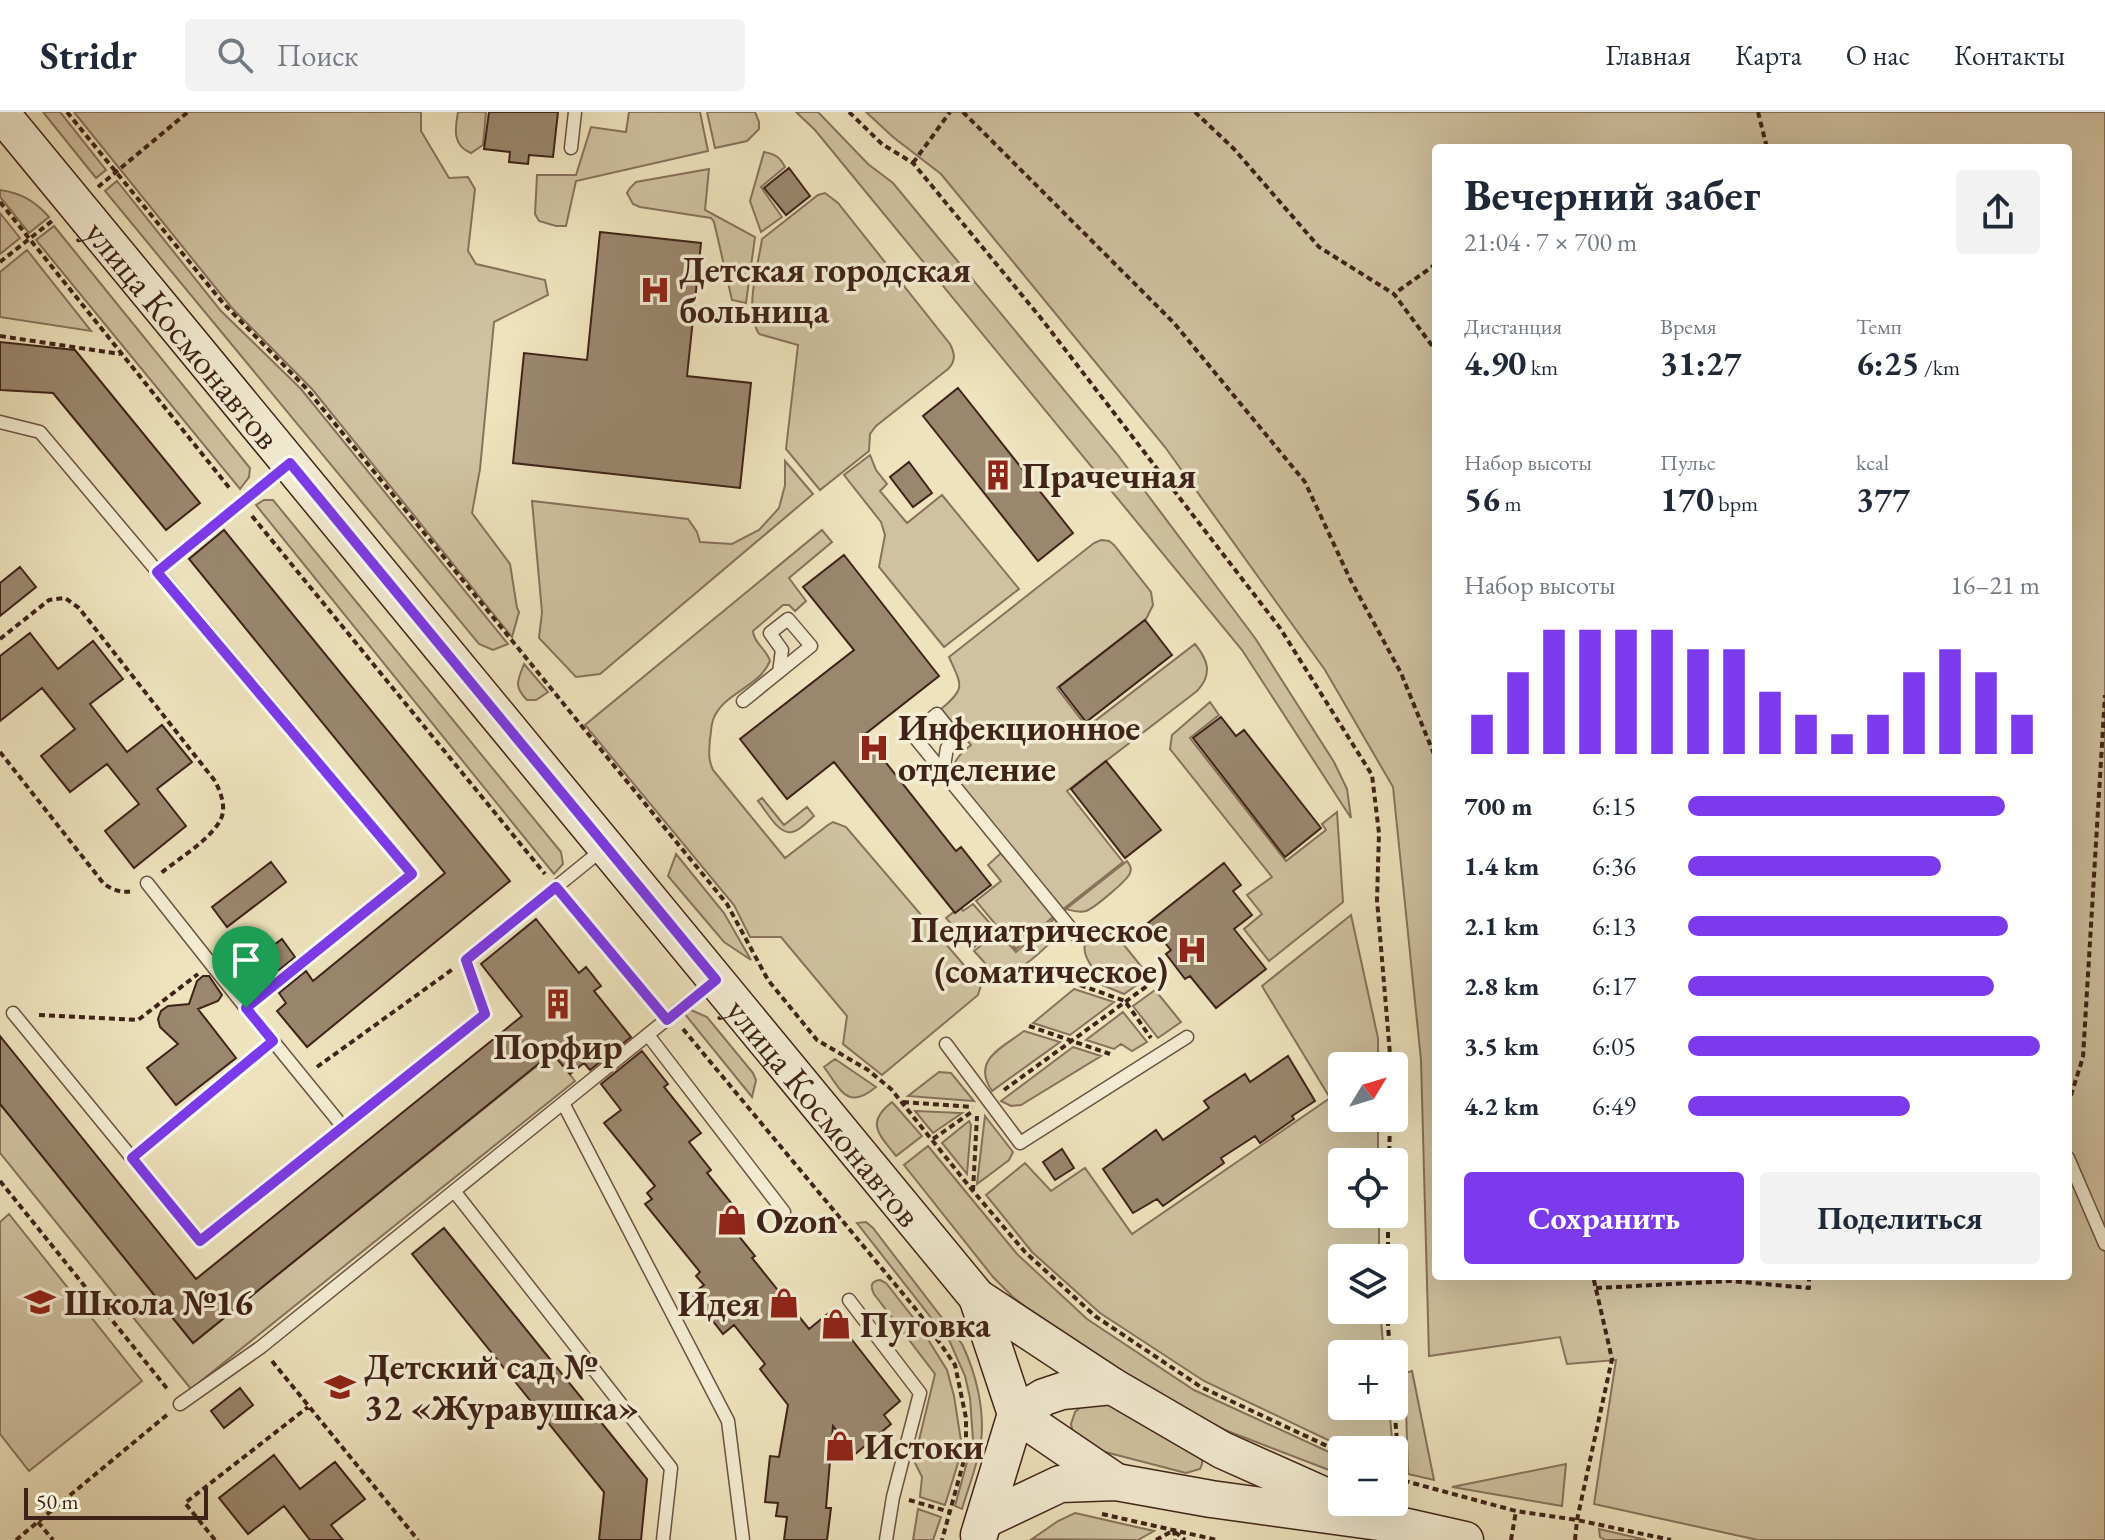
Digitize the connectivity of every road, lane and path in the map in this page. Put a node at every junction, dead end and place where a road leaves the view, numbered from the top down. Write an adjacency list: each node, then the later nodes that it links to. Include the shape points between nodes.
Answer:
1 (67, 112): 13 (path)
2 (188, 112): 13 (path)
3 (575, 112): 11 (lane)
4 (849, 112): 12 (path, via 882,144)
5 (950, 112): 12 (path)
6 (963, 112): 28 (path, via 1174,323 1305,482 1401,673)
7 (1195, 112): 16 (path, via 1319,247)
8 (1758, 112): 10 (path)
9 (5, 127): 21 (main road, улица Космонавтов)
10 (1766, 144)
11 (571, 148)
12 (913, 163): 50 (path, via 1040,317 1280,628 1372,775)
13 (116, 173): 55 (path, via 223,303 305,387 727,904 768,980 817,1040 868,1070)
14 (0, 202): 19 (path)
15 (1432, 267): 16 (path)
16 (1394, 294): 18 (path)
17 (0, 336): 19 (path)
18 (1432, 346)
19 (122, 354): 22 (path)
20 (0, 422): 23 (lane, via 40,432)
21 (290, 463): 22 (lane); 31 (main road, улица Космонавтов)
22 (241, 503): 23 (lane); 33 (path)
23 (157, 572): 41 (lane, via 412,874)
24 (0, 639): 32 (path, via 49,600 65,598 79,608 215,781 223,814 212,832)
25 (779, 672): 27 (lane)
26 (2105, 695): 54 (path, via 2083,1057)
27 (743, 701)
28 (1432, 749)
29 (0, 752): 32 (path, via 104,884 123,892)
30 (943, 772): 34 (lane)
31 (606, 847): 33 (lane); 38 (main road, улица Космонавтов)
32 (147, 883): 36 (lane)
33 (556, 887): 35 (lane); 43 (path)
34 (1077, 936)
35 (466, 960): 53 (path); 58 (lane, via 485,1014)
36 (211, 964): 41 (lane); 42 (path, via 138,1020)
37 (1158, 978): 40 (path)
38 (716, 980): 43 (lane); 70 (main road, улица Космонавтов)
39 (1080, 985): 40 (path)
40 (1125, 1001): 47 (path); 51 (path)
41 (246, 1008): 48 (lane)
42 (13, 1013): 60 (lane)
43 (667, 1020): 45 (lane); 97 (path, via 684,1030 919,1313 955,1365 966,1418 966,1453)
44 (1029, 1026): 47 (path)
45 (648, 1035): 56 (lane); 65 (lane)
46 (1187, 1037): 51 (lane)
47 (1072, 1040): 52 (path); 57 (path)
48 (273, 1041): 53 (lane); 60 (lane)
49 (946, 1044): 57 (lane)
50 (1390, 1052)
51 (1162, 1053): 57 (lane, via 1020,1143)
52 (1110, 1054)
53 (302, 1077): 58 (lane)
54 (2072, 1092)
55 (903, 1102): 57 (path); 59 (path)
56 (563, 1103): 63 (lane); 95 (lane, via 728,1421)
57 (982, 1105): 59 (path); 64 (path)
58 (343, 1127): 60 (lane, via 200,1241)
59 (933, 1139): 64 (path)
60 (132, 1158)
61 (2072, 1167): 66 (lane)
62 (0, 1181): 74 (path)
63 (454, 1191): 72 (lane); 94 (lane, via 671,1468)
64 (973, 1191): 77 (path, via 1025,1252 1095,1316 1201,1387)
65 (784, 1212)
66 (2105, 1244)
67 (1594, 1280): 69 (path)
68 (1809, 1280): 69 (path, via 1809,1288 1731,1281)
69 (1596, 1288): 85 (path, via 1612,1359)
70 (977, 1297): 73 (main road, улица Космонавтов); 76 (main road, улица Космонавтов)
71 (849, 1300): 96 (lane, via 920,1393)
72 (261, 1347): 74 (lane); 75 (path)
73 (1112, 1386): 76 (main road, via 1062,1391); 78 (main road, улица Космонавтов)
74 (180, 1404): 86 (path)
75 (308, 1407): 92 (path, via 185,1503); 93 (path)
76 (1016, 1414): 79 (main road); 88 (main road)
77 (1328, 1446)
78 (1222, 1450): 81 (main road); 87 (main road, улица Космонавтов)
79 (1116, 1482): 81 (main road); 88 (main road, via 1060,1484)
80 (1408, 1482): 83 (path)
81 (1211, 1499): 87 (main road)
82 (1089, 1511): 89 (path)
83 (1516, 1511): 85 (path); 103 (path)
84 (1389, 1516): 87 (path)
85 (1577, 1520): 104 (path); 105 (path)
86 (38, 1522): 90 (path); 91 (path)
87 (1388, 1523): 102 (main road)
88 (981, 1530)
89 (1174, 1530): 98 (path); 99 (path); 100 (path); 101 (path)
90 (16, 1540)
91 (53, 1540)
92 (215, 1540)
93 (418, 1540)
94 (663, 1540)
95 (743, 1540)
96 (886, 1540)
97 (942, 1540)
98 (1156, 1540)
99 (1175, 1540)
100 (1185, 1540)
101 (1217, 1540)
102 (1465, 1540)
103 (1511, 1540)
104 (1575, 1540)
105 (1671, 1540)

